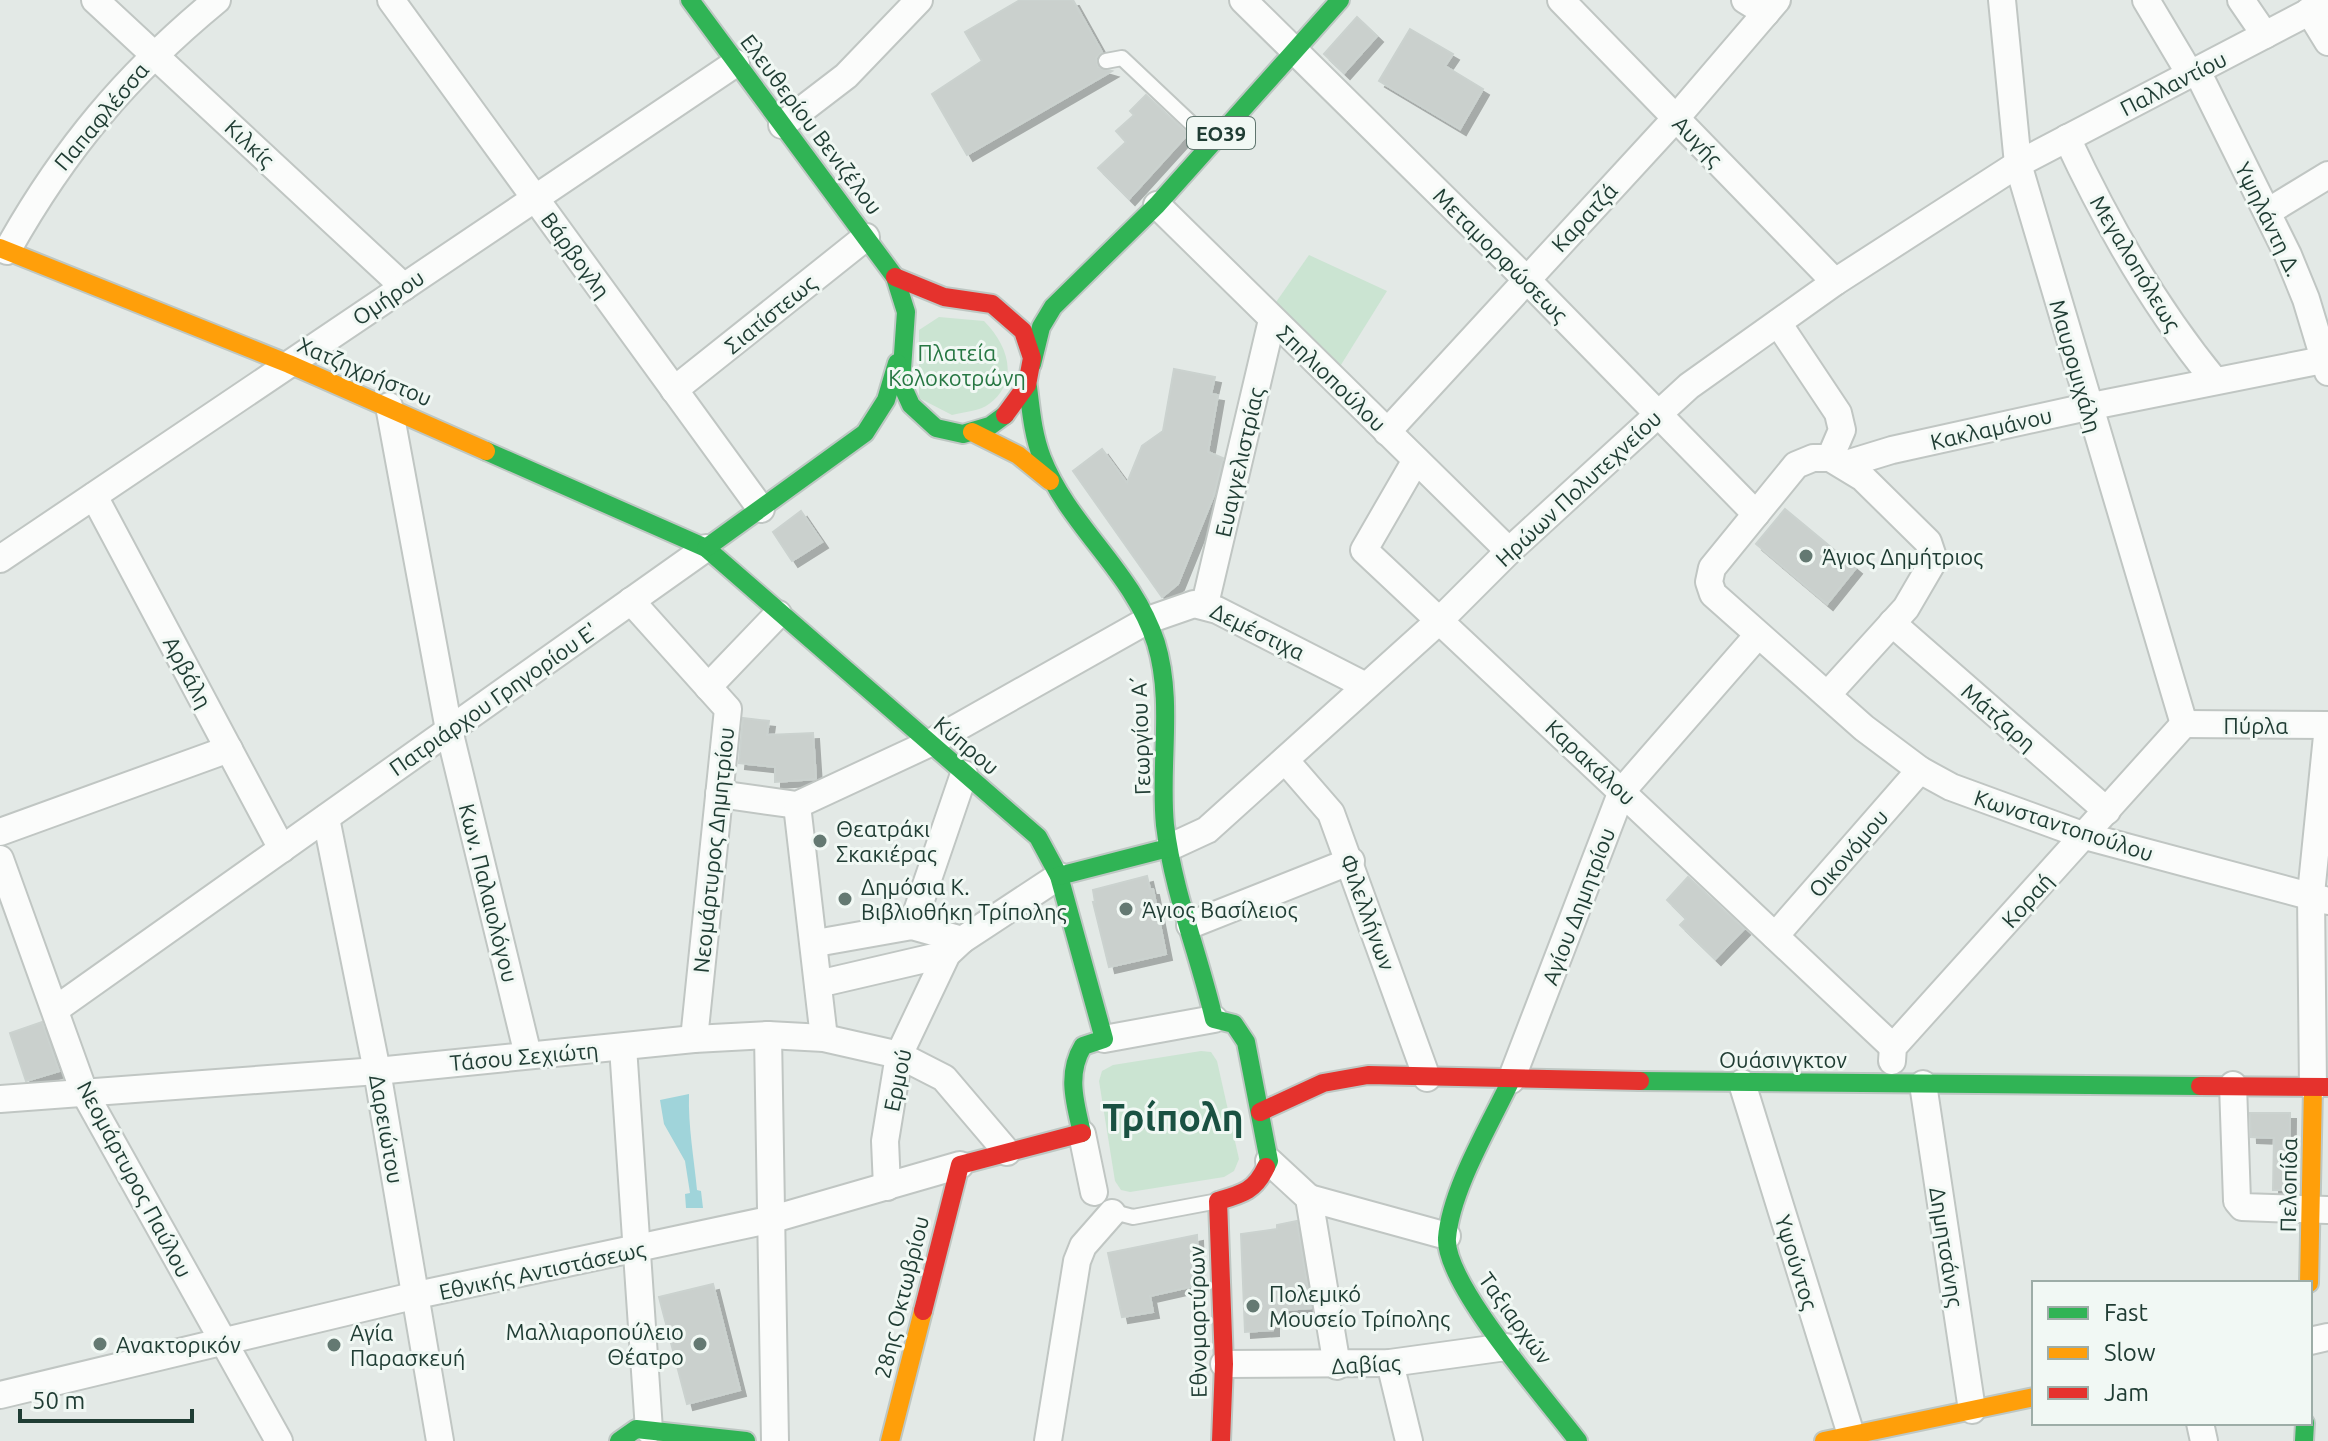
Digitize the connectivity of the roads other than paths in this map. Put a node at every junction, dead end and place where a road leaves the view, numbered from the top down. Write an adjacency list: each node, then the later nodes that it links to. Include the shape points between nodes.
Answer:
1 (95, 0): 17 (street, Κιλκίς)
2 (217, 0): 17 (street, Παπαφλέσσα)
3 (391, 0): 27 (street, Βάρβογλη)
4 (690, 0): 19 (main road, Ελευθερίου Βενιζέλου)
5 (919, 0): 22 (street, via 846,76)
6 (1243, 0): 16 (street, Μεταμορφώσεως)
7 (1340, 0): 16 (main road, ΕΟ39)
8 (1561, 0): 21 (street, Αυγής)
9 (2002, 0): 25 (street, Μαυρομιχάλη)
10 (2146, 0): 20 (street, Υψηλάντη Δ.)
11 (2241, 0): 14 (street)
12 (1763, 4): 21 (street, Καρατζά)
13 (2319, 4): 14 (street, Παλλαντίου); 15 (street)
14 (2265, 35): 20 (street, Παλλαντίου)
15 (2328, 42)
16 (1294, 50): 24 (main road, ΕΟ39); 33 (street, Μεταμορφώσεως)
17 (154, 53): 31 (street, Παπαφλέσσα, via 63,159); 35 (street, Κιλκίς)
18 (1106, 61): 24 (lane, via 1122,58)
19 (736, 63): 22 (main road, Ελευθερίου Βενιζέλου); 27 (street, Ομήρου)
20 (2194, 72): 23 (street, Παλλαντίου); 29 (street, Υψηλάντη Δ.)
21 (1676, 118): 33 (street, Καρατζά); 34 (street, Αυγής)
22 (782, 125): 30 (main road, Ελευθερίου Βενιζέλου)
23 (2067, 138): 25 (street, Παλλαντίου); 46 (street, Μεγαλοπόλεως, via 2104,217)
24 (1212, 143): 28 (main road, ΕΟ39)
25 (2018, 164): 34 (street, Ηρώων Πολυτεχνείου); 51 (street, Μαυρομιχάλη)
26 (2328, 175): 29 (street)
27 (535, 198): 35 (street, Ομήρου); 49 (street, Βάρβογλη)
28 (1157, 205): 36 (main road, ΕΟ39); 39 (street, Σπηλιοπούλου)
29 (2269, 211): 45 (street, Υψηλάντη Δ.)
30 (866, 237): 32 (main road, Ελευθερίου Βενιζέλου); 49 (street, Σιατίστεως)
31 (4, 249): 43 (main road, Χατζηχρήστου)
32 (895, 277): 37 (main road); 41 (main road, via 906,317)
33 (1526, 279): 53 (street, Μεταμορφώσεως); 55 (street, Καρατζά)
34 (1835, 282): 40 (street, Ηρώων Πολυτεχνείου)
35 (404, 287): 43 (street, Ομήρου)
36 (1065, 293): 38 (main road, ΕΟ39, via 1031,306); 44 (main road, ΕΟ39, via 1041,327)
37 (954, 299): 38 (main road, via 977,299); 41 (main road, via 932,306)
38 (998, 307): 44 (main road, via 1028,342)
39 (1272, 320): 55 (street, Σπηλιοπούλου); 67 (street, Ευαγγελιστρίας)
40 (1778, 323): 53 (street, Ηρώων Πολυτεχνείου); 58 (street, via 1838,413 1842,430)
41 (902, 340): 42 (main road)
42 (897, 363): 47 (main road); 61 (main road, Πατριάρχου Γρηγορίου Ε', via 886,400 865,433)
43 (289, 364): 50 (main road, Χατζηχρήστου); 60 (street, Ομήρου)
44 (1032, 364): 48 (main road)
45 (2327, 364): 46 (street, Κακλαμάνου)
46 (2215, 381): 51 (street, Κακλαμάνου)
47 (901, 386): 52 (lane); 54 (main road, via 928,422)
48 (1028, 387): 54 (main road, via 1007,418 991,428); 59 (main road, Γεωργίου Α΄, via 1032,435)
49 (674, 390): 61 (street, Βάρβογλη)
50 (389, 406): 63 (main road, Χατζηχρήστου); 78 (street, Κων. Παλαιολόγου)
51 (2087, 407): 58 (street, Κακλαμάνου); 76 (street, Μαυρομιχάλη)
52 (898, 413)
53 (1659, 413): 62 (street, Μεταμορφώσεως); 64 (street, Ηρώων Πολυτεχνείου)
54 (968, 432): 56 (lane, via 941,444); 59 (main road, Γεωργίου Α΄, via 1018,455)
55 (1387, 432): 57 (street, Σπηλιοπούλου)
56 (920, 437)
57 (1416, 460): 64 (street, Σπηλιοπούλου); 70 (street, Καρακάλου, via 1364,550)
58 (1836, 462): 62 (street, via 1813,458 1796,465); 71 (street, via 1863,478 1928,542 1934,560)
59 (1053, 484): 69 (main road, Γεωργίου Α΄, via 1132,589)
60 (94, 496): 65 (street, Ομήρου); 80 (street, Αρβάλη)
61 (761, 509): 63 (main road, Πατριάρχου Γρηγορίου Ε')
62 (1756, 514): 72 (street, via 1712,568 1709,582 1713,594)
63 (706, 548): 66 (street, Πατριάρχου Γρηγορίου Ε'); 68 (main road, Κύπρου)
64 (1509, 551): 70 (street, Ηρώων Πολυτεχνείου)
65 (0, 559)
66 (631, 601): 74 (street, Νεομάρτυρος Δημητρίου); 78 (street, Πατριάρχου Γρηγορίου Ε')
67 (1205, 604): 69 (street, Δεμέστιχα); 73 (street, Δεμέστιχα)
68 (778, 614): 74 (street); 79 (main road, Κύπρου)
69 (1148, 620): 79 (street, Δεμέστιχα); 91 (main road, Γεωργίου Α΄, via 1161,659)
70 (1440, 620): 73 (street, Ηρώων Πολυτεχνείου); 84 (street, Καρακάλου)
71 (1892, 623): 75 (street); 87 (street, Μάτζαρη)
72 (1758, 635): 75 (street); 84 (street, Αγίου Δημητρίου)
73 (1364, 685): 81 (street, Ηρώων Πολυτεχνείου)
74 (708, 687): 85 (street, Νεομάρτυρος Δημητρίου, via 728,709)
75 (1828, 694): 82 (street, Κωνσταντοπούλου)
76 (2184, 724): 77 (street, Πύρλα); 87 (street, Κοραή)
77 (2328, 726): 96 (street)
78 (449, 730): 88 (street, Πατριάρχου Γρηγορίου Ε'); 111 (street, Κων. Παλαιολόγου)
79 (928, 744): 83 (main road, Κύπρου); 86 (street, Δεμέστιχα)
80 (229, 749): 89 (street); 92 (street, Αρβάλη)
81 (1285, 760): 91 (street, Ηρώων Πολυτεχνείου, via 1207,830); 94 (street, Φιλελλήνων, via 1324,800)
82 (1920, 770): 90 (street, Κωνσταντοπούλου, via 1992,804); 99 (street, Οικονόμου)
83 (964, 774): 95 (main road, Κύπρου, via 1038,837); 98 (street)
84 (1622, 791): 99 (street, Καρακάλου); 115 (street, Αγίου Δημητρίου)
85 (719, 794): 86 (street); 107 (street, Νεομάρτυρος Δημητρίου)
86 (797, 805): 100 (street)
87 (2107, 811): 90 (street, Κοραή)
88 (326, 818): 92 (street, Πατριάρχου Γρηγορίου Ε'); 113 (street, Δαρειώτου)
89 (0, 832)
90 (2085, 836): 96 (street, Κωνσταντοπούλου); 110 (street, Κοραή)
91 (1168, 848): 95 (main road); 97 (main road, Γεωργίου Α΄)
92 (282, 849): 103 (street, Πατριάρχου Γρηγορίου Ε')
93 (0, 859): 103 (street, Νεομάρτυρος Παύλου)
94 (1351, 861): 97 (street); 114 (street, Φιλελλήνων)
95 (1059, 876): 101 (street); 108 (main road, Κύπρου)
96 (2319, 898): 120 (street)
97 (1190, 925): 104 (main road, Γεωργίου Α΄)
98 (912, 926): 100 (street); 101 (street)
99 (1775, 936): 110 (street, Καρακάλου)
100 (816, 943): 102 (street)
101 (954, 947): 102 (street); 112 (street, Ερμού)
102 (818, 984): 106 (street)
103 (56, 1009): 121 (street, Νεομάρτυρος Παύλου)
104 (1214, 1019): 108 (street); 123 (main road, via 1242,1032)
105 (768, 1035): 106 (street, Τάσου Σεχιώτη); 107 (street, Τάσου Σεχιώτη); 134 (street)
106 (824, 1038): 112 (street, Τάσου Σεχιώτη)
107 (694, 1039): 109 (street, Τάσου Σεχιώτη)
108 (1104, 1039): 124 (main road, via 1083,1046 1073,1064)
109 (623, 1047): 111 (street, Τάσου Σεχιώτη); 136 (street)
110 (1893, 1047): 117 (street)
111 (528, 1055): 113 (street, Τάσου Σεχιώτη)
112 (899, 1055): 125 (street, Τάσου Σεχιώτη, via 944,1078); 128 (street, Ερμού, via 885,1141)
113 (377, 1071): 121 (street, Τάσου Σεχιώτη); 138 (street, Δαρειώτου)
114 (1427, 1078): 115 (main road, Ουάσινγκτον); 123 (main road, Ουάσινγκτον, via 1344,1077)
115 (1511, 1080): 116 (main road, Ουάσινγκτον); 135 (main road)
116 (1742, 1083): 117 (main road, Ουάσινγκτον); 148 (street, Υψούντος)
117 (1889, 1083): 118 (main road, Ουάσινγκτον)
118 (1923, 1084): 119 (main road, Ουάσινγκτον); 146 (street, Δημητσάνης)
119 (2233, 1085): 120 (main road, Ουάσινγκτον); 132 (street, via 2237,1201 2251,1209)
120 (2321, 1088): 132 (main road, Πελοπίδα)
121 (84, 1092): 122 (street, Τάσου Σεχιώτη); 139 (street, Νεομάρτυρος Παύλου)
122 (0, 1099)
123 (1260, 1112): 126 (main road)
124 (1082, 1134): 125 (main road, Εθνικής Αντιστάσεως); 129 (street)
125 (1007, 1152): 127 (main road, Εθνικής Αντιστάσεως)
126 (1269, 1161): 130 (street); 131 (main road, via 1249,1192)
127 (960, 1165): 128 (street, Εθνικής Αντιστάσεως); 154 (main road, 28ης Οκτωβρίου)
128 (887, 1187): 134 (street, Εθνικής Αντιστάσεως)
129 (1094, 1192): 133 (lane)
130 (1309, 1198): 135 (street); 143 (street)
131 (1218, 1201): 133 (lane, via 1133,1217); 142 (main road, Εθνομαρτύρων)
132 (2320, 1210): 137 (main road, Πελοπίδα)
133 (1112, 1213): 155 (street, via 1077,1261)
134 (773, 1219): 136 (street, Εθνικής Αντιστάσεως); 153 (street)
135 (1447, 1236): 140 (main road, Ταξιαρχών, via 1460,1282)
136 (638, 1251): 138 (street, Εθνικής Αντιστάσεως); 147 (street)
137 (2309, 1281)
138 (417, 1295): 139 (street, Εθνικής Αντιστάσεως); 150 (street, Δαρειώτου)
139 (222, 1341): 144 (street, Εθνικής Αντιστάσεως); 149 (street, Νεομάρτυρος Παύλου)
140 (1506, 1347): 141 (street, Δαβίας); 158 (main road, Ταξιαρχών)
141 (1390, 1363): 143 (street, Δαβίας); 157 (street)
142 (1224, 1364): 143 (street, Δαβίας); 156 (main road, Εθνομαρτύρων)
143 (1337, 1366)
144 (0, 1395)
145 (2032, 1397): 146 (main road)
146 (1972, 1410): 148 (main road)
147 (649, 1430): 151 (main road, via 632,1430); 152 (main road)
148 (1852, 1438): 159 (main road)
149 (279, 1441)
150 (440, 1441)
151 (619, 1441)
152 (746, 1441)
153 (775, 1441)
154 (890, 1441)
155 (1048, 1441)
156 (1221, 1441)
157 (1409, 1441)
158 (1578, 1441)
159 (1824, 1441)

